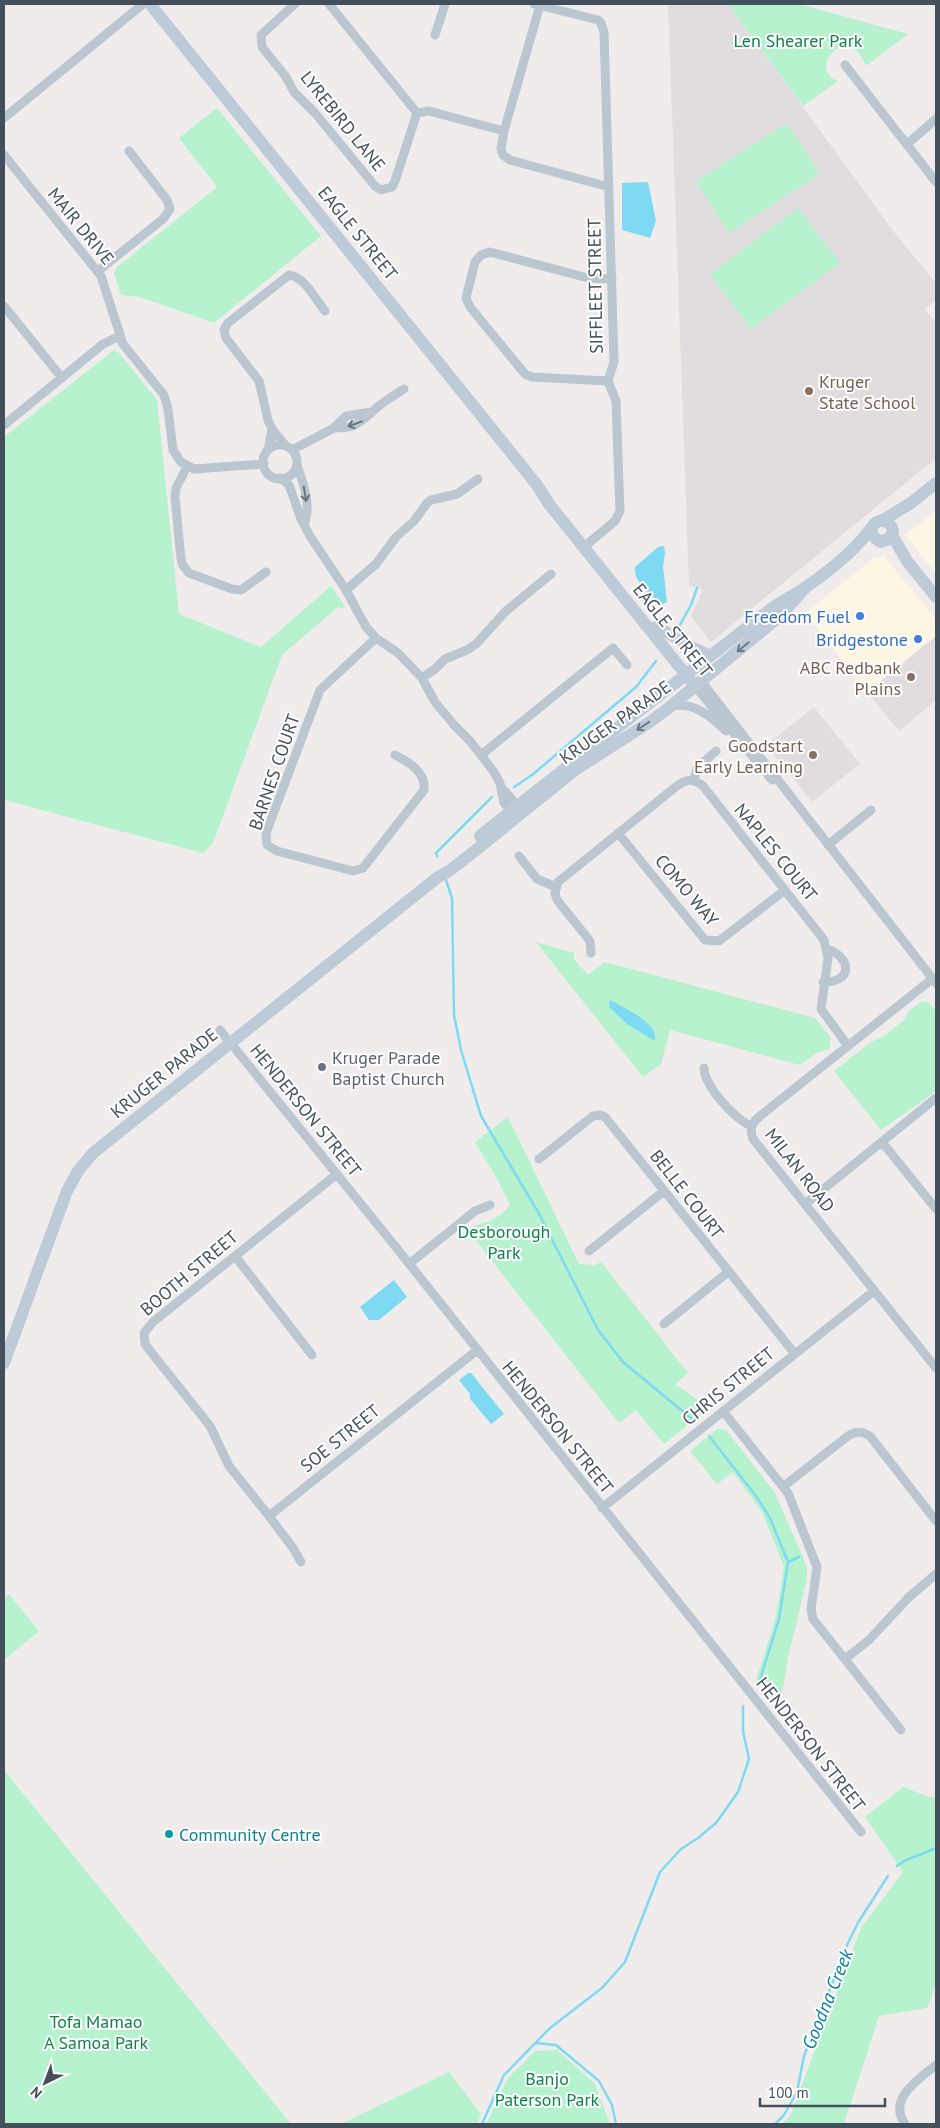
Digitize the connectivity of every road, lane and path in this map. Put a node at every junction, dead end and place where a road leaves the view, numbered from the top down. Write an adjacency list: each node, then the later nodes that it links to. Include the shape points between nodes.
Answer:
1 (149, 4): 9 (street); 38 (street, EAGLE STREET)
2 (295, 4): 8 (street, LYREBIRD LANE, via 261,35 262,47 299,98 381,190 392,187 395,181)
3 (329, 4): 8 (street)
4 (445, 4): 6 (street)
5 (537, 4): 11 (street); 16 (street, SIFFLEET STREET, via 601,23 604,32)
6 (435, 35)
7 (844, 65): 12 (street)
8 (416, 113): 11 (street, via 429,111)
9 (4, 118)
10 (936, 119): 12 (street)
11 (504, 131): 16 (street, via 500,148 510,160)
12 (906, 144): 15 (street)
13 (129, 151): 17 (street, via 167,200 170,209)
14 (4, 155): 17 (street, MAIR DRIVE)
15 (936, 182)
16 (609, 187): 18 (street, SIFFLEET STREET)
17 (98, 271): 21 (street, MAIR DRIVE)
18 (612, 278): 23 (street, SIFFLEET STREET, via 614,362); 23 (street, via 588,278 490,252 475,262 466,298 525,374 532,378)
19 (4, 306): 22 (street)
20 (325, 311): 26 (street, via 301,280 289,276 225,326 226,338 259,381)
21 (120, 336): 22 (street, via 103,344); 31 (street, MAIR DRIVE, via 164,395 172,450)
22 (62, 378): 25 (street)
23 (608, 381): 38 (street, via 616,401 620,511 619,517)
24 (404, 389): 27 (street, via 356,426 334,428)
25 (4, 425)
26 (272, 429): 27 (street); 28 (street)
27 (289, 448): 28 (street, via 274,446); 30 (street, via 296,457)
28 (268, 450): 29 (street)
29 (264, 464): 31 (street, via 201,470); 32 (street, via 269,474)
30 (297, 465): 32 (street, via 291,474); 36 (street, one-way to 36, via 307,504)
31 (186, 467): 39 (street, via 175,497 181,559 185,568 241,590)
32 (280, 478): 36 (street, via 293,492)
33 (478, 479): 42 (street, via 457,494 427,503 376,564)
34 (936, 483): 35 (street)
35 (911, 503): 37 (street); 37 (street, KRUGER PARADE, via 875,523)
36 (304, 524): 42 (street)
37 (883, 535): 41 (street, KRUGER PARADE, via 850,553); 43 (street)
38 (587, 545): 44 (street, EAGLE STREET); 48 (street, EAGLE STREET)
39 (266, 572)
40 (551, 574): 49 (street, via 506,611 476,644 445,659)
41 (806, 587): 46 (street, KRUGER PARADE, via 773,607); 50 (street, KRUGER PARADE, one-way to 50, via 780,616)
42 (346, 590): 45 (street, via 366,627)
43 (936, 597)
44 (657, 626): 46 (street); 48 (street, EAGLE STREET)
45 (376, 638): 49 (street, via 398,653); 55 (street, BARNES COURT, via 320,690 266,834 267,845 277,851 353,871 363,868 424,790 424,780 419,772)
46 (710, 656): 48 (street, KRUGER PARADE)
47 (627, 665): 54 (street, via 613,648)
48 (690, 672): 50 (street, EAGLE STREET); 59 (street, KRUGER PARADE)
49 (422, 678): 54 (street, via 435,702)
50 (698, 683): 51 (street, KRUGER PARADE); 52 (street, EAGLE STREET); 57 (street, EAGLE STREET, via 761,756)
51 (671, 706): 52 (street, via 683,704 693,707 714,720); 59 (street, KRUGER PARADE, one-way to 59)
52 (743, 746): 57 (street, EAGLE STREET)
53 (716, 751): 56 (street, via 696,768)
54 (481, 754): 59 (street, via 494,772 504,803)
55 (395, 755)
56 (694, 780): 60 (street, via 683,781); 64 (street, NAPLES COURT, via 703,786)
57 (787, 793): 61 (street, EAGLE STREET)
58 (872, 810): 61 (street)
59 (517, 811): 70 (street, KRUGER PARADE, via 449,871)
60 (618, 833): 63 (street, via 563,877); 64 (street, COMO WAY, via 705,940 720,942)
61 (828, 845): 67 (street, EAGLE STREET)
62 (519, 856): 63 (street, via 537,878)
63 (556, 887): 66 (street, via 558,900 590,942)
64 (785, 890): 65 (street, NAPLES COURT, via 818,930)
65 (827, 949): 68 (street); 68 (street, NAPLES COURT, via 842,957 847,967 838,980)
66 (591, 953)
67 (934, 981): 71 (street, MILAN ROAD)
68 (824, 982): 71 (street, via 821,1009)
69 (220, 1030): 70 (street, HENDERSON STREET)
70 (230, 1043): 77 (street, HENDERSON STREET); 91 (street, KRUGER PARADE, via 93,1153 78,1171 67,1191)
71 (848, 1046): 74 (street, MILAN ROAD)
72 (704, 1068): 74 (street, via 704,1078 736,1118)
73 (936, 1098): 75 (street)
74 (751, 1126): 79 (street, MILAN ROAD, via 753,1139)
75 (882, 1142): 79 (street); 81 (street)
76 (540, 1159): 78 (street, BELLE COURT, via 588,1120 600,1115 609,1121)
77 (337, 1174): 83 (street, BOOTH STREET); 84 (street, HENDERSON STREET)
78 (664, 1191): 82 (street); 85 (street, BELLE COURT)
79 (805, 1204): 86 (street, MILAN ROAD)
80 (490, 1206): 84 (street, via 475,1211)
81 (936, 1209)
82 (589, 1251)
83 (235, 1256): 90 (street); 96 (street, BOOTH STREET, via 153,1322 144,1338 151,1352 210,1426 233,1473)
84 (409, 1264): 88 (street, HENDERSON STREET)
85 (728, 1272): 87 (street); 89 (street, BELLE COURT)
86 (874, 1291): 89 (street, CHRIS STREET); 92 (street, MILAN ROAD)
87 (664, 1324)
88 (476, 1351): 95 (street, HENDERSON STREET); 96 (street, SOE STREET)
89 (795, 1354): 93 (street, CHRIS STREET)
90 (312, 1355)
91 (4, 1363)
92 (936, 1368)
93 (723, 1411): 94 (street); 95 (street, CHRIS STREET)
94 (784, 1486): 97 (street, via 854,1432 865,1433); 100 (street, via 817,1568 811,1609 813,1618)
95 (602, 1508): 102 (street, HENDERSON STREET)
96 (269, 1516): 98 (street)
97 (936, 1521)
98 (301, 1562)
99 (936, 1574): 100 (street)
100 (845, 1659): 101 (street)
101 (901, 1730)
102 (860, 1832)
103 (936, 2065): 104 (street, via 911,2086 901,2100 899,2108)
104 (905, 2124)

